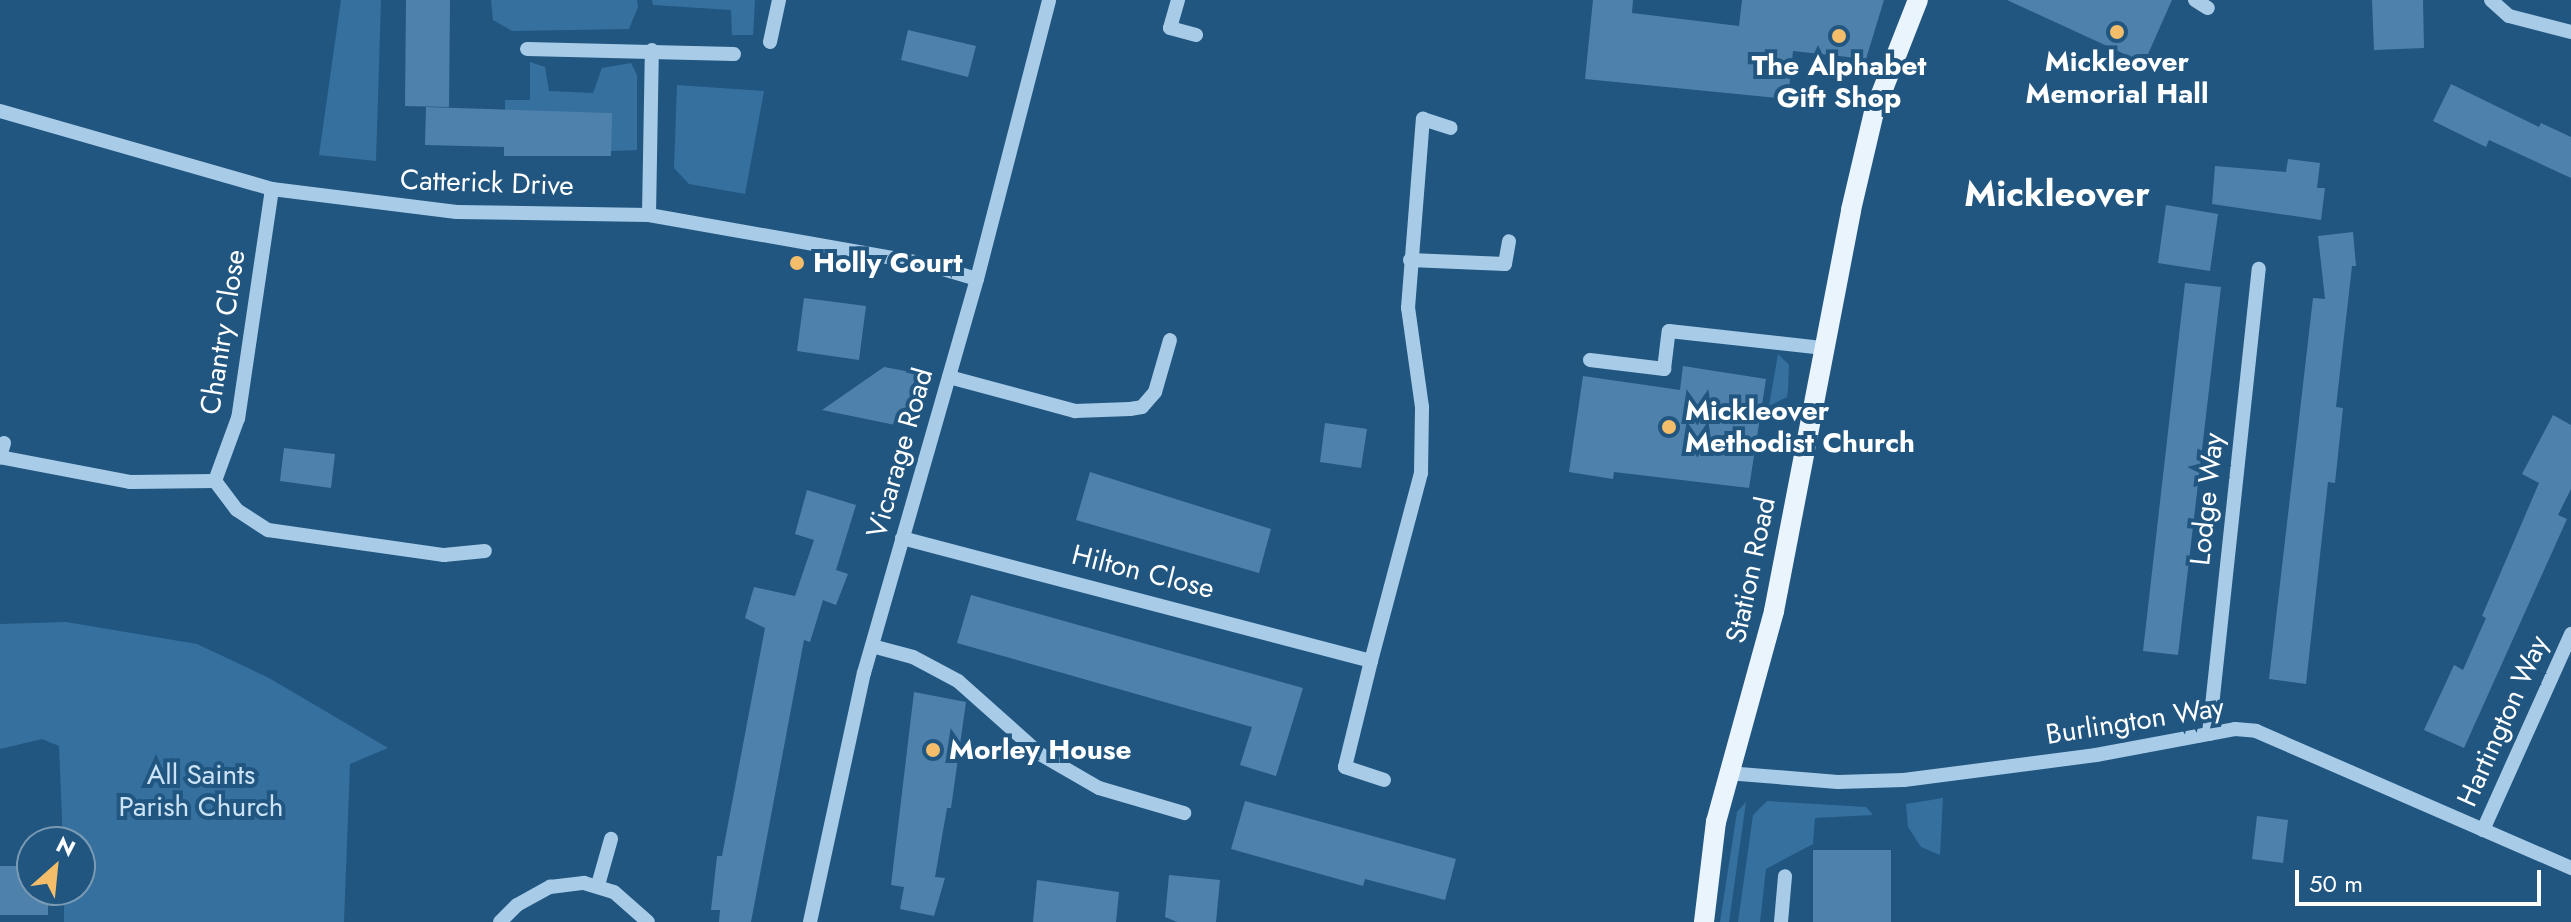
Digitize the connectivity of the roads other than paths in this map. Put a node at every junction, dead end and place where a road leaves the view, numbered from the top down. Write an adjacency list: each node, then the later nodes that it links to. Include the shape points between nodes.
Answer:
1 (779, 0): 8 (street)
2 (1049, 0): 19 (street, Vicarage Road)
3 (1178, 0): 7 (street, via 1170,28)
4 (1918, 0): 21 (main road, Station Road, via 1874,112)
5 (2491, 0): 6 (street, via 2509,16)
6 (2571, 32)
7 (1196, 35)
8 (770, 42)
9 (527, 49): 10 (street)
10 (652, 50): 11 (street); 15 (street)
11 (734, 54)
12 (0, 111): 14 (street, Catterick Drive)
13 (1451, 128): 17 (street, via 1423,119)
14 (272, 189): 15 (street, Catterick Drive, via 457,212); 25 (street, Chantry Close, via 238,418)
15 (649, 215): 19 (street, Catterick Drive, via 926,264)
16 (1509, 241): 17 (street, via 1505,264)
17 (1410, 260): 30 (street, via 1408,308 1423,422 1421,473)
18 (2259, 269): 31 (street, Lodge Way)
19 (977, 279): 23 (street, Vicarage Road)
20 (1170, 340): 23 (street, via 1155,392 1142,407 1063,409)
21 (1824, 348): 22 (street, via 1669,331 1664,369); 32 (main road, Station Road, via 1774,611)
22 (1590, 360)
23 (949, 377): 26 (street, Vicarage Road)
24 (4, 443): 25 (street, via 0,457 130,482)
25 (215, 481): 27 (street, via 237,510 268,530 444,555)
26 (902, 538): 29 (street, Vicarage Road); 30 (street, Hilton Close)
27 (485, 551)
28 (2571, 634): 35 (street, Hartington Way)
29 (872, 646): 34 (street, via 920,660 958,681 1040,754 1099,788); 42 (street, Vicarage Road)
30 (1371, 661): 33 (street, via 1345,767)
31 (2209, 734): 32 (street, Burlington Way, via 1904,780 1838,782); 35 (street, Burlington Way, via 2235,729 2272,736)
32 (1727, 773): 43 (main road, Station Road)
33 (1384, 780)
34 (1184, 813)
35 (2483, 830): 37 (street, Burlington Way)
36 (611, 839): 39 (street)
37 (2571, 868)
38 (1785, 876): 44 (street)
39 (598, 885): 40 (street, via 550,887 517,905); 41 (street)
40 (500, 922)
41 (648, 922)
42 (810, 922)
43 (1704, 922)
44 (1781, 922)

